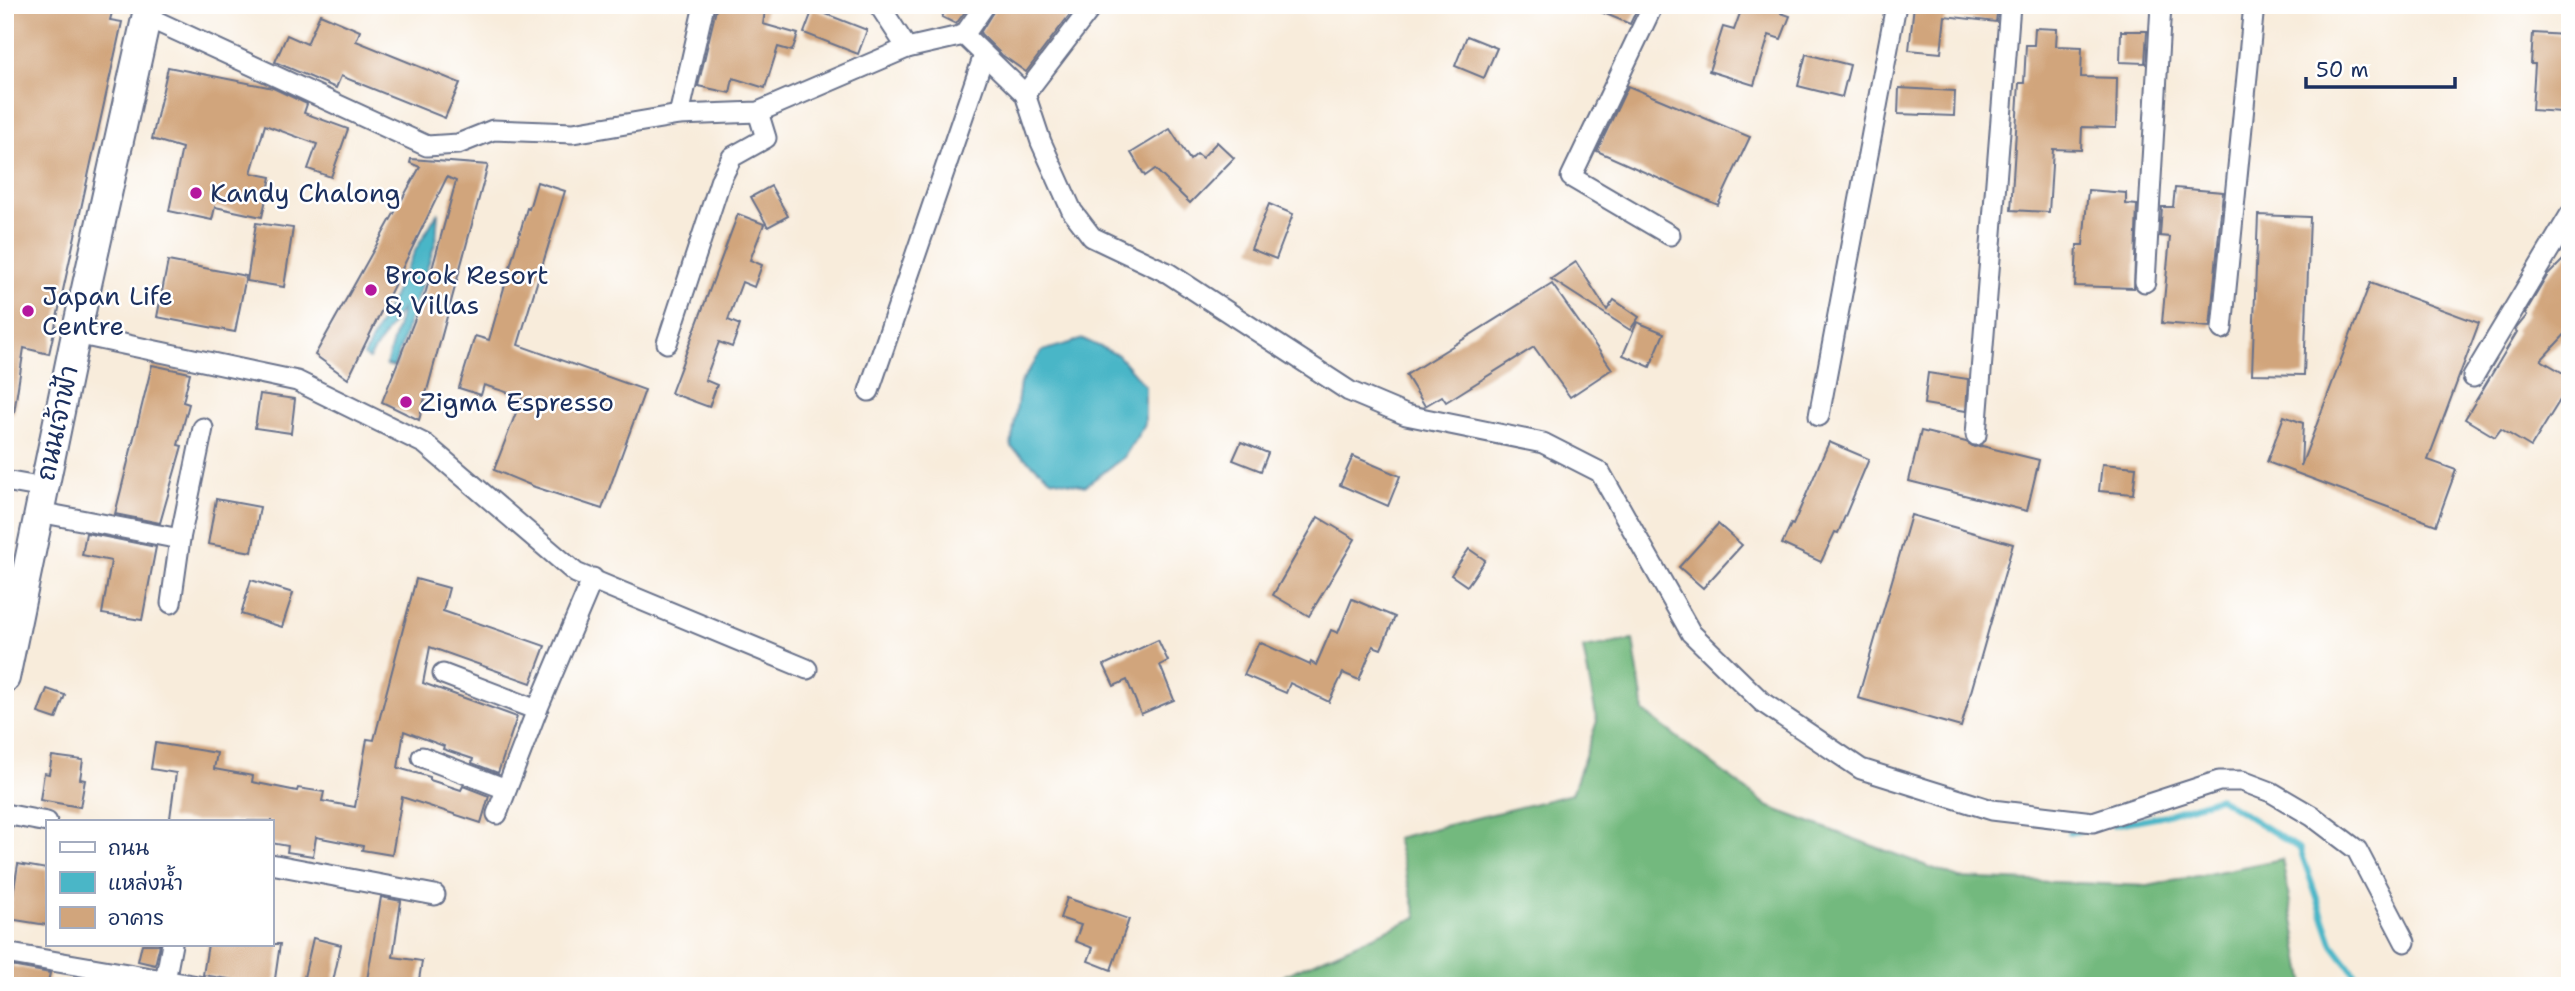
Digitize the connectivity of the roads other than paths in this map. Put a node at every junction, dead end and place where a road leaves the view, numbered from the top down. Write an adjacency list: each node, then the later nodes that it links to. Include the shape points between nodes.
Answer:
1 (704, 5): 16 (street)
2 (879, 5): 12 (street)
3 (985, 5): 11 (street)
4 (1093, 5): 14 (street)
5 (1653, 5): 18 (street, via 1571,177)
6 (1896, 5): 25 (street)
7 (2010, 5): 27 (street)
8 (2161, 5): 19 (street)
9 (2254, 5): 20 (street)
10 (148, 11): 16 (street, via 427,146 458,144 493,130 573,132); 21 (main road, ถนนเจ้าฟ้า)
11 (964, 35): 12 (street); 13 (street)
12 (907, 48): 15 (street)
13 (984, 55): 14 (street); 24 (street)
14 (1025, 94): 44 (street, via 1072,211 1093,237 1168,273 1349,391 1406,415 1543,443 1600,472 1691,632 1762,702 1861,769 1992,810 2093,822 2219,781 2242,781 2302,810 2357,850)
15 (758, 112): 16 (street); 22 (street, via 766,138 732,158 721,179)
16 (679, 114)
17 (2570, 215): 23 (street)
18 (1670, 235)
19 (2145, 282)
20 (2222, 329)
21 (76, 334): 29 (main road, ถนนเจ้าฟ้า); 31 (street, via 297,381 425,444 576,573)
22 (667, 343)
23 (2473, 377)
24 (869, 391)
25 (1819, 416)
26 (203, 428): 30 (street)
27 (1976, 436)
28 (5, 481): 29 (street)
29 (42, 500): 30 (street); 35 (main road, ถนนเจ้าฟ้า)
30 (180, 539): 32 (street)
31 (593, 578): 33 (street); 36 (street)
32 (171, 603)
33 (807, 669)
34 (443, 674): 36 (street)
35 (5, 678)
36 (537, 710): 38 (street)
37 (422, 757): 38 (street)
38 (506, 789): 40 (street)
39 (5, 814): 41 (street)
40 (497, 814)
41 (46, 822)
42 (273, 864): 43 (street)
43 (435, 895)
44 (2405, 942)
45 (172, 946): 47 (street)
46 (5, 953): 47 (street)
47 (164, 982): 48 (street)
48 (198, 986)

